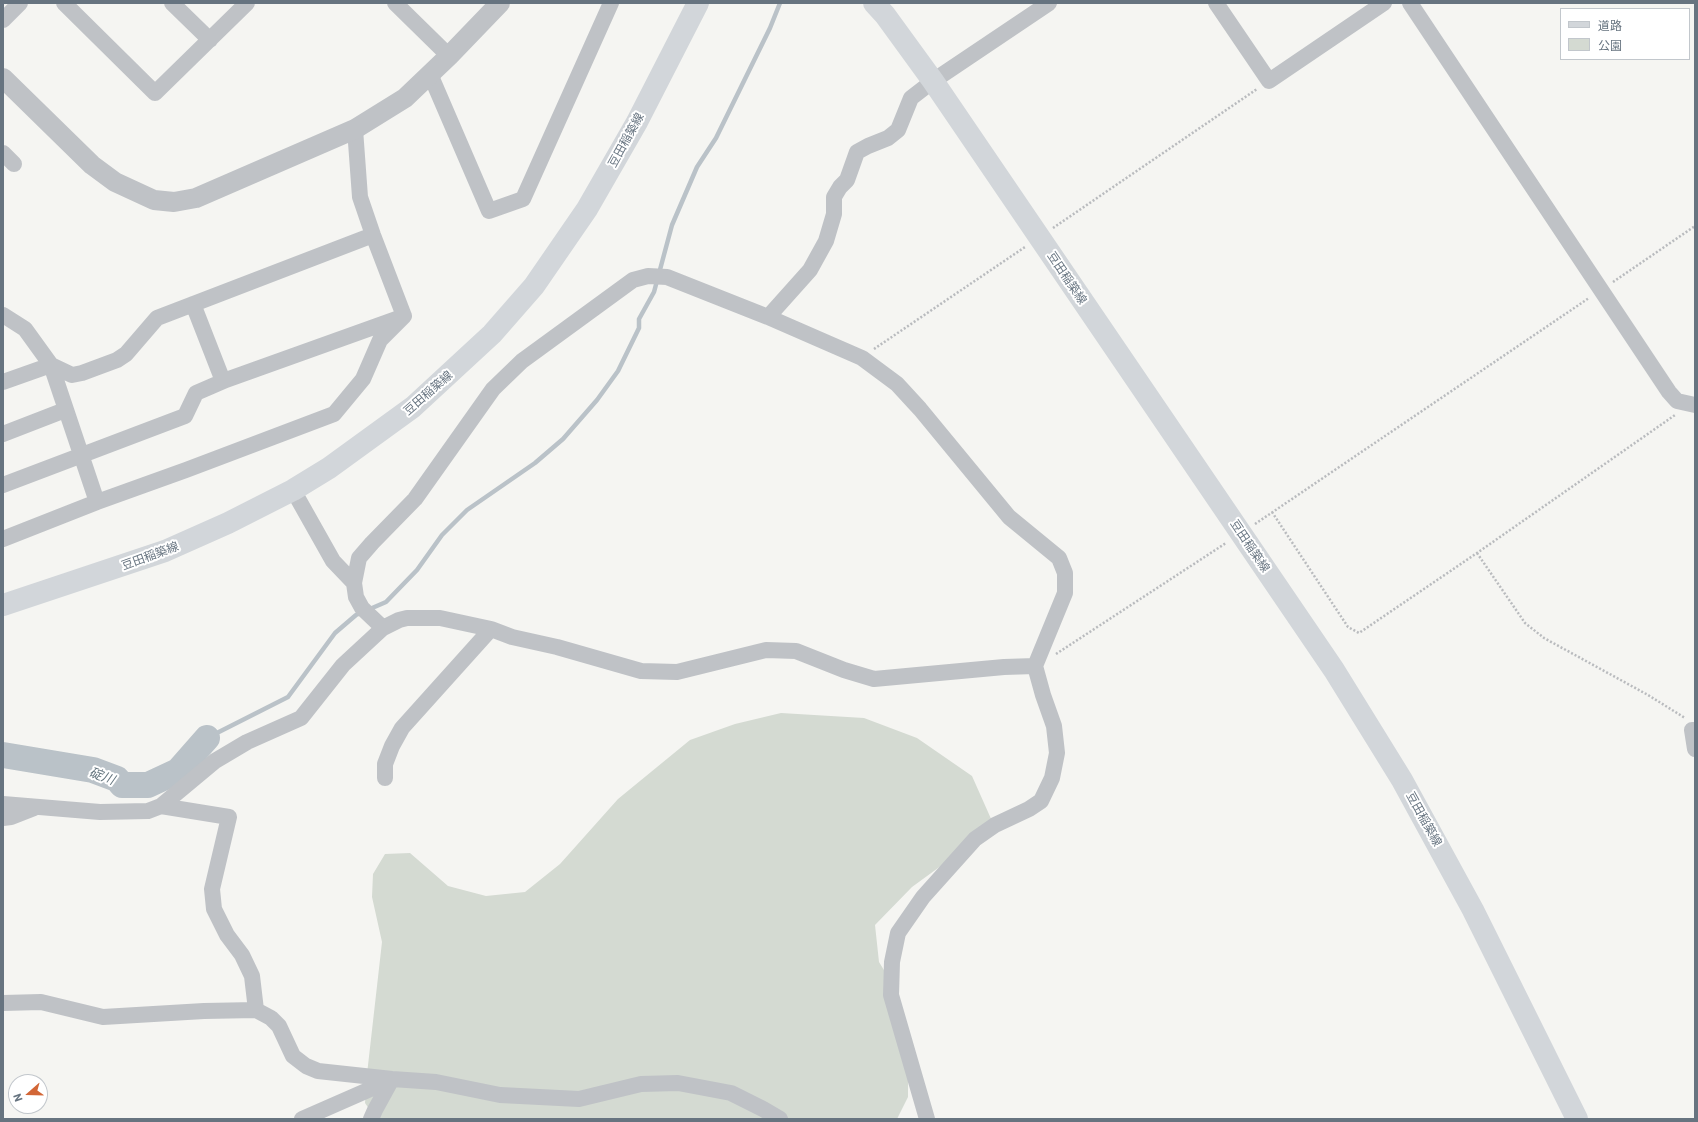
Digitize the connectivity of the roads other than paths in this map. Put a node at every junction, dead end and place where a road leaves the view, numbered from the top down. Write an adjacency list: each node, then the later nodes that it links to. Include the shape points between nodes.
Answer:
1 (20, 3): 14 (street)
2 (64, 3): 15 (street, via 155,93)
3 (172, 3): 15 (street)
4 (247, 3): 15 (street)
5 (395, 3): 16 (street)
6 (500, 3): 16 (street)
7 (611, 3): 17 (street, via 523,199 489,211)
8 (698, 3): 34 (main road, 豆田稲築線, via 637,122 587,210 534,286 492,334 413,407)
9 (1049, 3): 19 (street)
10 (1216, 3): 11 (street, via 1269,81)
11 (1384, 3)
12 (1410, 3): 29 (street, via 1669,392 1677,401)
13 (877, 4): 19 (main road, 豆田稲築線)
14 (3, 20)
15 (210, 40)
16 (449, 56): 17 (street)
17 (430, 74): 20 (street, via 405,98)
18 (3, 78): 20 (street, via 92,165 115,182 154,200 174,202 196,198)
19 (933, 81): 24 (street, via 911,98 898,130 888,138 857,152 847,180 834,197 834,214 826,241 810,270); 56 (main road, 豆田稲築線, via 1334,670 1402,780 1473,910)
20 (355, 129): 21 (street, via 360,197)
21 (373, 235): 22 (street); 23 (street)
22 (193, 304): 26 (street, via 157,318 126,354 117,360 72,375); 27 (street)
23 (404, 316): 27 (street); 35 (street, via 380,340 363,379 334,414)
24 (768, 317): 37 (street, via 667,278 648,276 633,280 522,361 493,389 415,499 359,558); 41 (street, via 862,358 897,384 1009,517 1059,558 1065,573 1065,593)
25 (7, 322): 26 (street, via 25,329)
26 (51, 365): 28 (street); 30 (street)
27 (223, 381): 32 (street, via 196,393 185,416)
28 (3, 382)
29 (1693, 405)
30 (65, 410): 31 (street); 32 (street)
31 (3, 434)
32 (80, 456): 33 (street); 35 (street)
33 (3, 485)
34 (293, 490): 37 (street, via 333,561); 38 (main road, 豆田稲築線, via 166,551)
35 (97, 502): 36 (street)
36 (3, 539)
37 (354, 583): 39 (street, via 356,597 362,608)
38 (3, 605)
39 (383, 628): 40 (street, via 407,618 440,618); 46 (street, via 343,665 301,718 247,742 215,761)
40 (491, 630): 41 (street, via 641,671 677,672 766,650 796,651 874,680); 44 (street, via 402,728 385,764)
41 (1035, 666): 55 (street, via 1042,695 1054,726 1056,753 1052,778 1041,801 995,825 976,839 923,898 898,933 892,962 891,995)
42 (1694, 730): 43 (street)
43 (1695, 749)
44 (384, 778)
45 (3, 804): 47 (street)
46 (161, 806): 47 (street, via 148,811 100,812); 50 (street, via 229,817 212,889 214,909 252,976)
47 (38, 807): 48 (street, via 11,818)
48 (3, 818)
49 (3, 1003): 50 (street, via 41,1002 103,1017 204,1010)
50 (256, 1010): 51 (street, via 279,1026 293,1056 306,1066 318,1071)
51 (392, 1079): 52 (street); 53 (street); 54 (street, via 436,1082 500,1096 579,1099 641,1084 678,1083 731,1093)
52 (302, 1119)
53 (371, 1119)
54 (780, 1119)
55 (927, 1119)
56 (1577, 1119)

